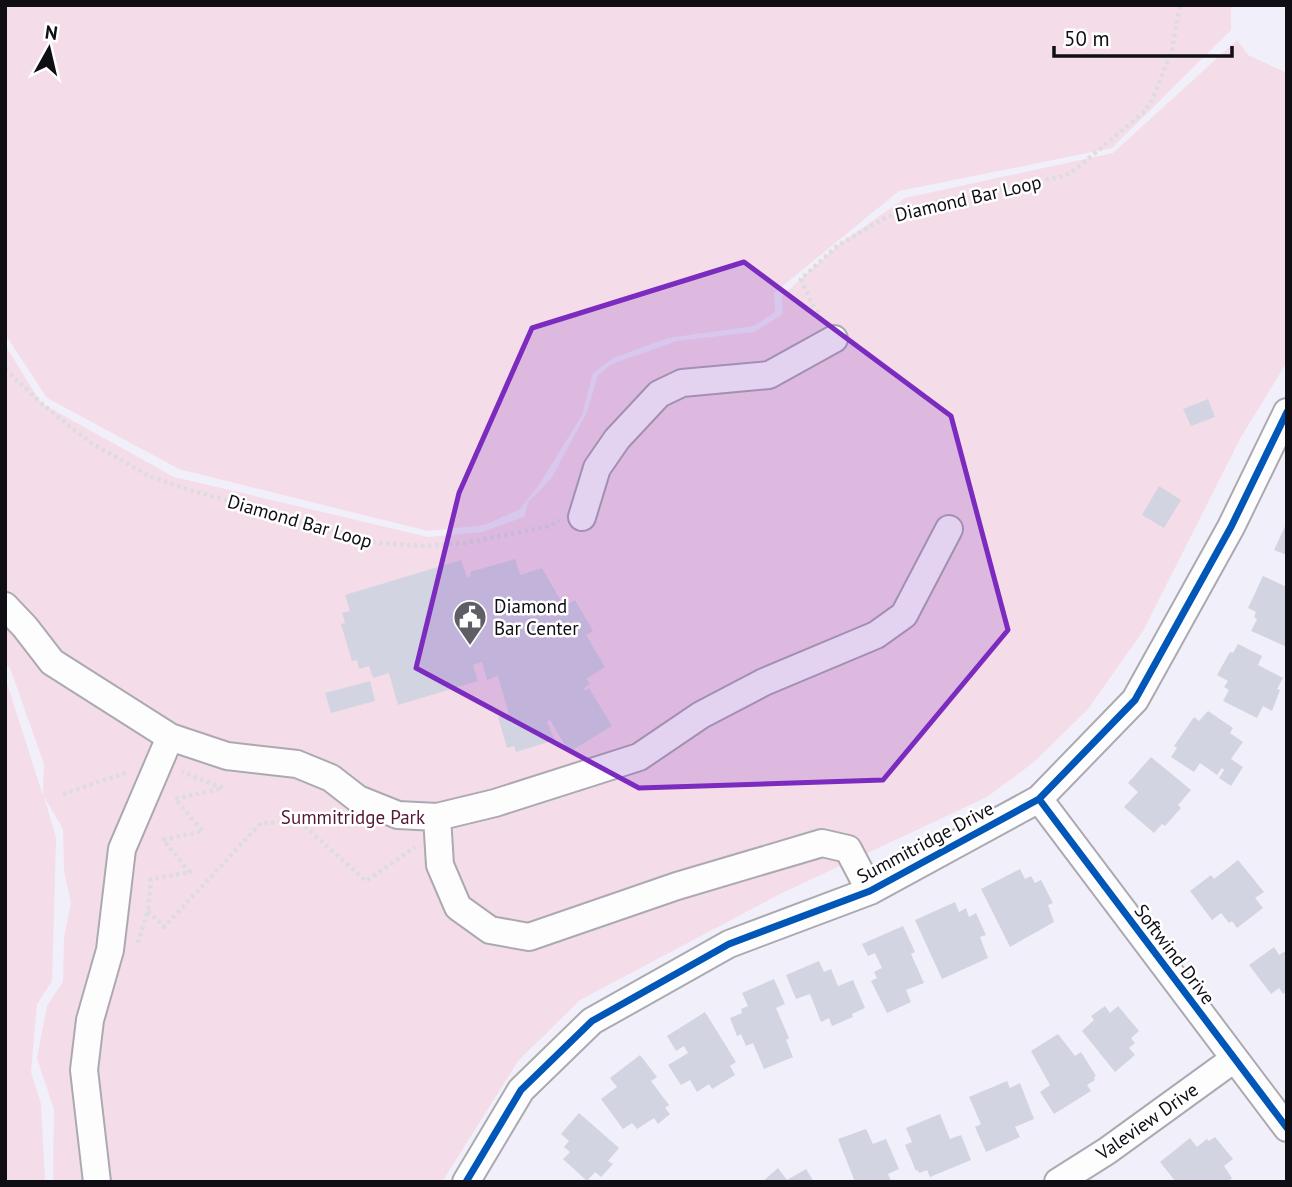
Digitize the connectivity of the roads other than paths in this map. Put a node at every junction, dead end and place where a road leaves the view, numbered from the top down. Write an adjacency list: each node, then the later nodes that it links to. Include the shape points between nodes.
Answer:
1 (824, 332): 3 (street, via 769,375 682,383 659,394 617,439)
2 (1287, 412): 7 (street, Summitridge Drive, via 1231,527 1135,700)
3 (572, 518)
4 (949, 529): 8 (street, via 904,615 876,635 764,681 701,715 639,757)
5 (5, 606): 6 (street, via 52,662)
6 (172, 759): 8 (street, via 228,756 297,764 331,778 358,799); 12 (street, via 122,849 110,950 90,1020 84,1070)
7 (1039, 799): 9 (street, Summitridge Drive); 10 (street, Softwind Drive)
8 (431, 828): 9 (street, via 458,907 489,930 529,937 822,843 848,849)
9 (870, 891): 13 (street, Summitridge Drive, via 729,944 592,1021 522,1090)
10 (1234, 1059): 11 (street, Softwind Drive); 14 (street, Valeview Drive)
11 (1287, 1128)
12 (97, 1182)
13 (466, 1182)
14 (1058, 1182)

